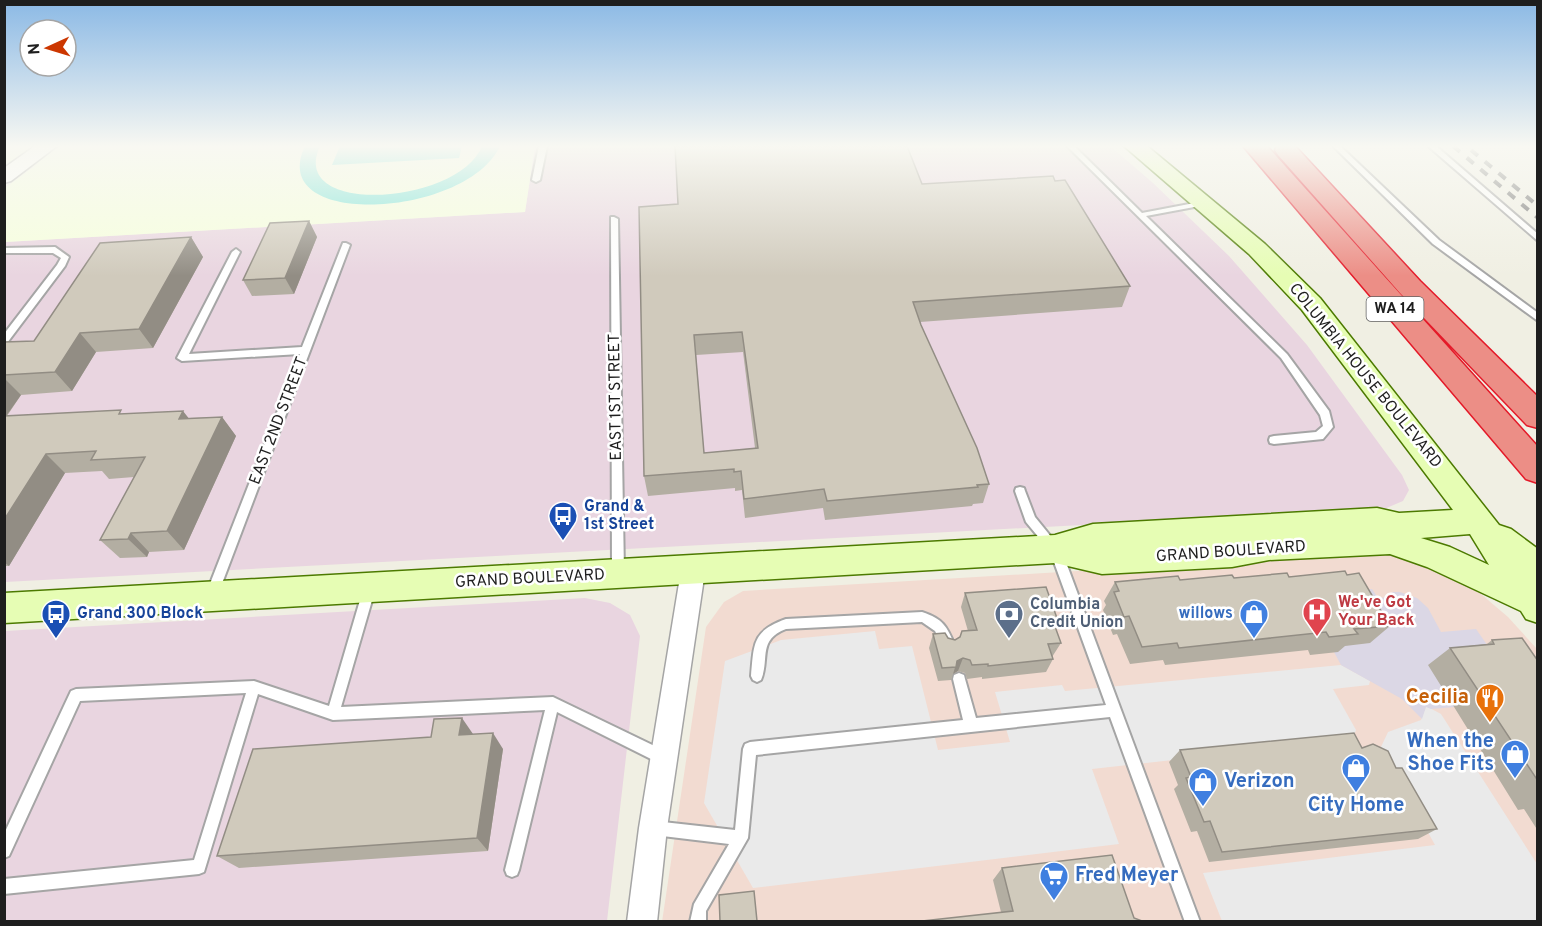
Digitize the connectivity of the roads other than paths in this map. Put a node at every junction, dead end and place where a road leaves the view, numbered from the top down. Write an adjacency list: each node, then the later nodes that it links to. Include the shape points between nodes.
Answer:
1 (1115, 189): 8 (lane)
2 (1186, 189): 7 (main road, COLUMBIA HOUSE BOULEVARD)
3 (1292, 189): 19 (highway, WA 14)
4 (1322, 189): 17 (highway, WA 14, via 1410,287)
5 (1381, 189): 14 (lane, via 1436,243)
6 (1481, 189): 10 (lane)
7 (1202, 203): 8 (lane); 21 (main road, COLUMBIA HOUSE BOULEVARD, via 1257,249 1311,304)
8 (1142, 215): 18 (lane, via 1284,356 1325,414 1328,427 1319,436)
9 (614, 219): 26 (lane, EAST 1ST STREET)
10 (1538, 239)
11 (346, 245): 16 (lane, EAST 2ND STREET)
12 (4, 251): 15 (lane, via 55,250 65,257)
13 (236, 252): 16 (lane, via 182,358)
14 (1538, 318)
15 (4, 341)
16 (306, 350): 28 (lane, EAST 2ND STREET)
17 (1538, 417)
18 (1274, 440)
19 (1538, 470)
20 (1020, 491): 23 (lane, via 1030,519)
21 (1479, 521): 22 (main road, GRAND BOULEVARD); 24 (main road, COLUMBIA HOUSE BOULEVARD); 29 (main road, COLUMBIA HOUSE BOULEVARD)
22 (1395, 533): 23 (main road, GRAND BOULEVARD, via 1232,553 1102,560); 29 (main road)
23 (1055, 549): 25 (main road, GRAND BOULEVARD); 36 (lane)
24 (1538, 569)
25 (693, 571): 26 (main road, GRAND BOULEVARD); 39 (street)
26 (618, 575): 27 (main road, GRAND BOULEVARD)
27 (369, 588): 28 (main road, GRAND BOULEVARD); 37 (lane)
28 (211, 597): 30 (main road, GRAND BOULEVARD)
29 (1535, 605)
30 (4, 608)
31 (949, 646): 32 (lane, via 943,628 922,617 786,624 766,633 761,641)
32 (757, 676)
33 (959, 680): 38 (lane)
34 (254, 687): 37 (lane); 42 (lane, via 76,695); 44 (lane, via 199,867)
35 (553, 703): 37 (lane); 39 (lane); 43 (lane)
36 (1115, 710): 38 (lane); 47 (lane)
37 (333, 714)
38 (971, 726): 41 (lane, via 750,750)
39 (664, 758): 40 (street)
40 (653, 828): 41 (lane); 45 (street)
41 (741, 838): 46 (lane, via 699,909)
42 (4, 851)
43 (512, 870)
44 (4, 887)
45 (642, 921)
46 (698, 921)
47 (1193, 921)

